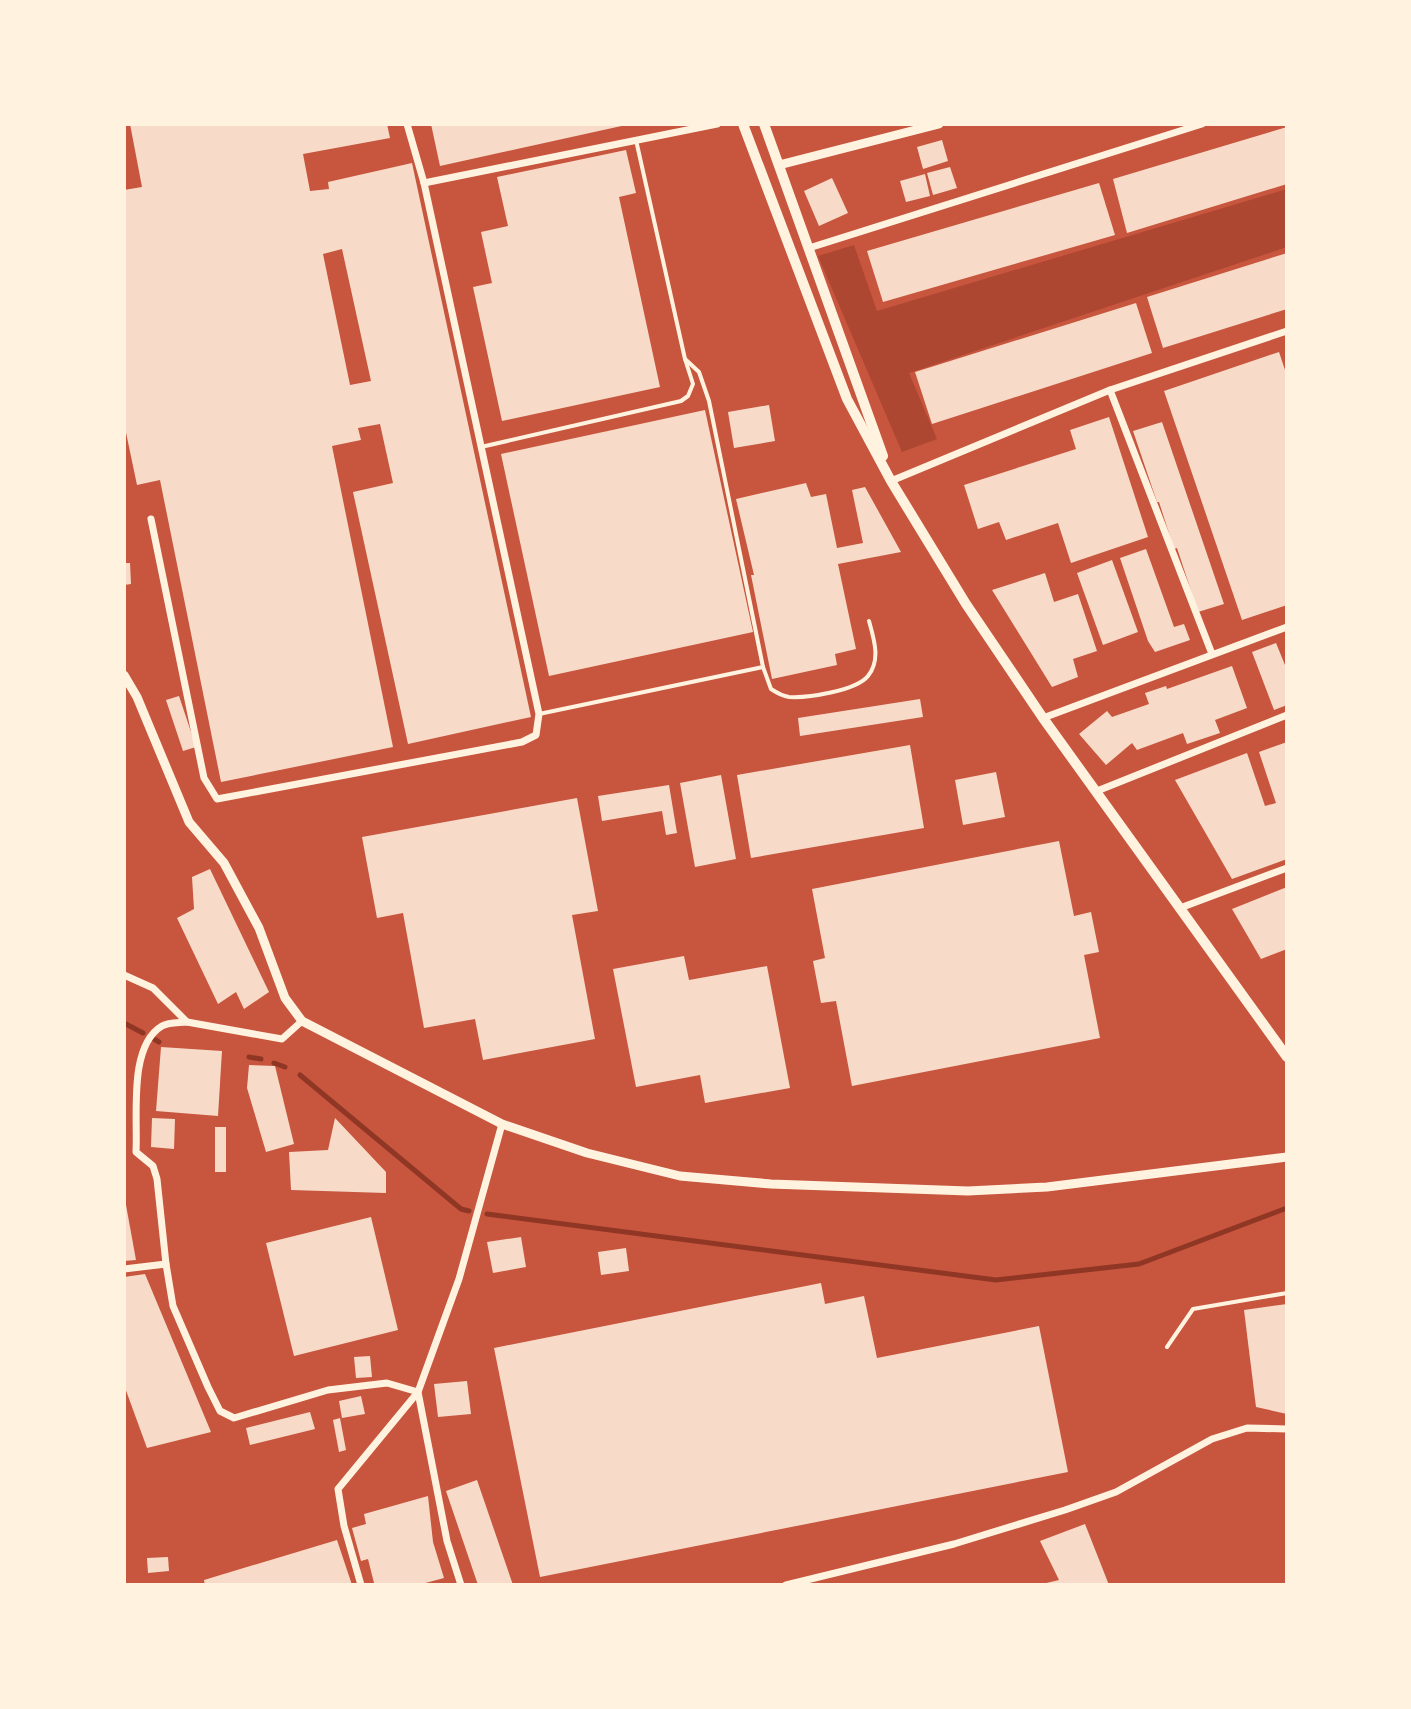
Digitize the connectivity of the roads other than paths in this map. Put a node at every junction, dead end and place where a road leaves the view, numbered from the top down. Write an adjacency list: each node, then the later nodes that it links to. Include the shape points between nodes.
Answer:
1 (407, 124): 10 (street)
2 (717, 124): 7 (street)
3 (743, 124): 16 (main road, via 847,399)
4 (764, 124): 9 (main road)
5 (939, 124): 9 (street)
6 (1202, 124): 11 (street)
7 (683, 127): 8 (street)
8 (636, 140): 10 (street); 13 (lane)
9 (779, 165): 11 (main road)
10 (424, 183): 15 (street)
11 (809, 248): 16 (main road)
12 (1287, 331): 14 (street)
13 (685, 359): 15 (lane, via 693,384 681,401); 21 (lane, via 699,372 709,401)
14 (1110, 390): 16 (street); 20 (street)
15 (481, 447): 23 (street)
16 (891, 481): 25 (main road)
17 (151, 519): 23 (street, via 204,778 217,799 522,742 536,735)
18 (869, 621): 21 (lane, via 876,644 872,667 868,676 847,688 781,695 771,689)
19 (1287, 627): 20 (street)
20 (1212, 654): 25 (street)
21 (763, 667): 23 (lane)
22 (124, 675): 30 (street, via 189,822 224,863 259,928 285,998)
23 (539, 714)
24 (1287, 715): 26 (street)
25 (1043, 718): 26 (main road)
26 (1097, 791): 28 (main road)
27 (1287, 868): 28 (street)
28 (1180, 908): 32 (main road)
29 (124, 975): 31 (street, via 153,988)
30 (302, 1021): 31 (street, via 282,1039); 33 (street)
31 (187, 1022): 35 (street, via 164,1024 153,1034 143,1049 138,1076 136,1152 153,1166 157,1179)
32 (1287, 1057)
33 (502, 1124): 34 (street, via 587,1153 680,1176 771,1184 1000,1190); 39 (street, via 459,1279)
34 (1287, 1157)
35 (166, 1264): 36 (street); 39 (street, via 173,1306 220,1411 234,1418 328,1390 387,1383)
36 (124, 1269)
37 (1287, 1293): 38 (lane, via 1193,1309)
38 (1167, 1347)
39 (418, 1392): 41 (street, via 338,1489); 42 (street, via 447,1541)
40 (1287, 1429): 43 (street, via 1247,1428 1212,1439 1116,1492 1065,1510 954,1544)
41 (361, 1585)
42 (461, 1585)
43 (786, 1585)

